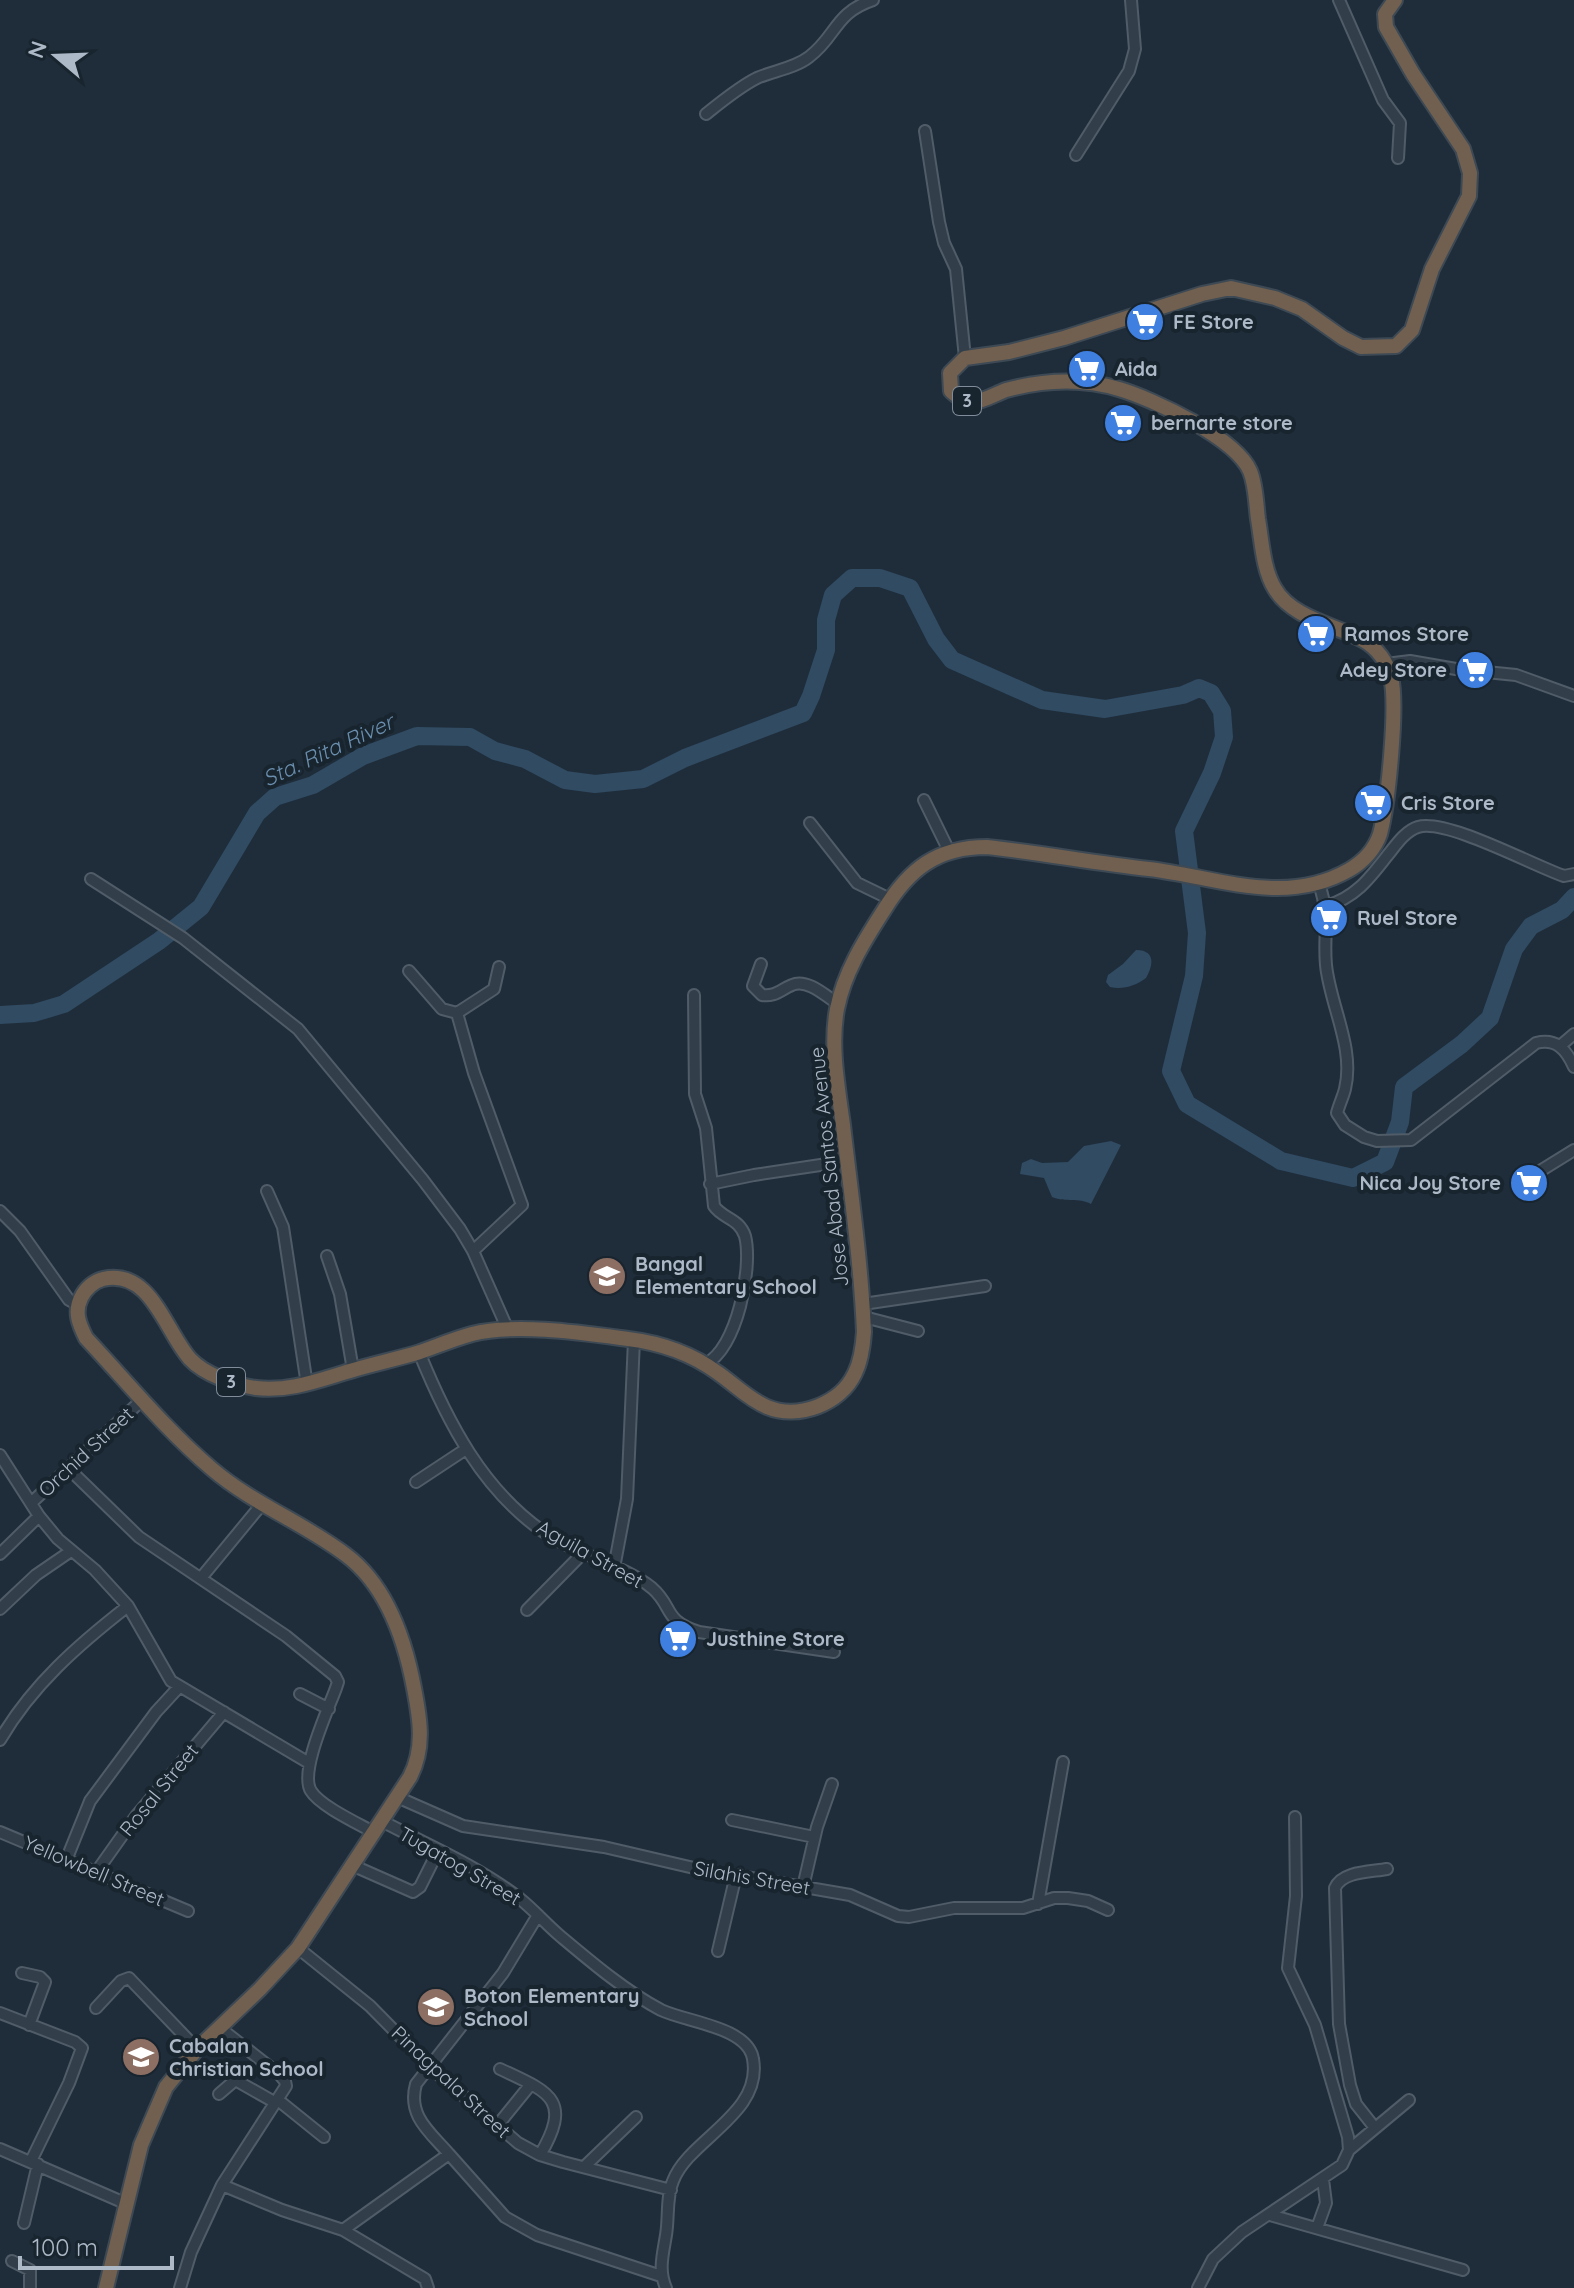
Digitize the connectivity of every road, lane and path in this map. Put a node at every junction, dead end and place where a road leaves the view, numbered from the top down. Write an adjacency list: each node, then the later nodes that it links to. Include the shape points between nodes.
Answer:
1 (873, 0): 5 (street)
2 (1131, 0): 8 (street, via 1135,49 1129,71)
3 (1339, 0): 9 (street, via 1383,100 1400,123)
4 (1395, 0): 10 (highway, 3, via 1385,14 1386,27 1463,149 1470,173 1469,196 1432,269 1412,330 1396,346 1361,347 1302,309 1231,288 1064,338)
5 (852, 3): 6 (street, via 806,60 755,79)
6 (706, 114)
7 (925, 131): 10 (street, via 939,222 956,269)
8 (1076, 155)
9 (1398, 158)
10 (965, 358): 11 (highway, 3, via 950,373 951,391 961,400 975,402 1057,381 1088,382 1158,405 1224,443 1250,471 1274,588 1295,609 1376,648)
11 (1386, 664): 12 (street, via 1410,661 1516,675); 18 (highway, Jose Abad Santos Avenue / 3, via 1394,705 1379,837 1355,867)
12 (1574, 696)
13 (924, 800): 15 (street)
14 (810, 823): 19 (street, via 857,883)
15 (949, 851): 18 (highway, Jose Abad Santos Avenue / 3, via 987,847 1238,886); 19 (highway, Jose Abad Santos Avenue / 3, via 921,866)
16 (1574, 874): 20 (street, via 1564,876 1485,842 1422,825 1409,831 1352,895)
17 (91, 879): 36 (street, via 183,938 284,1015 446,1209)
18 (1319, 884): 20 (street)
19 (890, 899): 25 (highway, Jose Abad Santos Avenue / 3, via 855,957)
20 (1326, 906): 28 (street, via 1326,966 1346,1057 1345,1090 1337,1113 1350,1130 1377,1141 1411,1140 1536,1043)
21 (761, 964): 25 (street, via 753,986 762,995 778,994 798,983)
22 (499, 967): 26 (street, via 494,989)
23 (409, 971): 26 (street, via 437,1005)
24 (694, 995): 33 (street, via 695,1094 706,1128)
25 (838, 1004): 31 (highway, Jose Abad Santos Avenue / 3, via 836,1061)
26 (457, 1013): 36 (street, via 522,1205)
27 (1574, 1034): 28 (street)
28 (1560, 1046): 29 (street)
29 (1574, 1067)
30 (1574, 1150): 32 (street)
31 (847, 1161): 33 (street); 40 (highway, Jose Abad Santos Avenue / 3)
32 (1524, 1181)
33 (710, 1184): 45 (street, via 717,1210 742,1229 746,1268 734,1325 721,1351)
34 (267, 1191): 47 (street, via 283,1227)
35 (0, 1211): 39 (street)
36 (473, 1251): 41 (street)
37 (327, 1256): 46 (street, via 340,1294)
38 (985, 1286): 40 (street)
39 (78, 1305): 47 (highway, Jose Abad Santos Avenue / 3, via 95,1281 121,1277 152,1301 191,1360 208,1371 255,1388); 48 (highway, via 77,1319 86,1338)
40 (863, 1311): 42 (street); 45 (highway, Jose Abad Santos Avenue / 3, via 864,1341 855,1375 830,1401 804,1411 765,1406)
41 (508, 1330): 43 (highway, Jose Abad Santos Avenue / 3); 44 (highway, Jose Abad Santos Avenue / 3, via 472,1334)
42 (918, 1331)
43 (634, 1340): 45 (highway, Jose Abad Santos Avenue / 3, via 668,1347); 59 (street, via 627,1499)
44 (419, 1352): 46 (highway, Jose Abad Santos Avenue / 3); 49 (street, Aguila Street)
45 (705, 1364)
46 (353, 1370): 47 (highway, Jose Abad Santos Avenue / 3)
47 (307, 1385)
48 (142, 1400): 51 (street, Orchid Street); 54 (highway, via 214,1471)
49 (466, 1449): 52 (street); 57 (street, Aguila Street, via 526,1518)
50 (0, 1455): 53 (street)
51 (69, 1469): 53 (street, Orchid Street); 60 (street, via 139,1537)
52 (416, 1482)
53 (31, 1503): 55 (street)
54 (262, 1504): 60 (street); 73 (highway, via 346,1554 381,1593 395,1622 412,1675 421,1740 415,1767)
55 (39, 1516): 56 (street); 58 (street)
56 (71, 1551): 61 (street); 62 (street)
57 (583, 1553): 59 (street, Aguila Street); 63 (street)
58 (0, 1554)
59 (614, 1568): 64 (street, Aguila Street, via 652,1588 686,1628)
60 (201, 1578): 67 (street, via 335,1676 338,1682)
61 (128, 1606): 65 (street, via 164,1672); 69 (street, via 52,1671)
62 (0, 1609)
63 (527, 1610)
64 (834, 1652)
65 (179, 1687): 68 (street); 80 (street, via 90,1801)
66 (300, 1694): 67 (street)
67 (329, 1709): 71 (street)
68 (224, 1712): 71 (street); 83 (street, Rosal Street)
69 (0, 1740)
70 (1063, 1762): 86 (street)
71 (309, 1763): 76 (street, Tugatog Street, via 308,1784 316,1797)
72 (832, 1784): 78 (street)
73 (397, 1797): 76 (highway); 84 (street, Silahis Street, via 478,1830 604,1847)
74 (1295, 1817): 109 (street, via 1296,1896 1288,1968 1315,2025)
75 (732, 1820): 78 (street)
76 (378, 1827): 79 (street, Tugatog Street); 81 (highway)
77 (0, 1832): 80 (street, Yellowbell Street)
78 (814, 1837): 85 (street)
79 (438, 1851): 81 (street, via 413,1892); 89 (street, Tugatog Street, via 509,1890)
80 (67, 1858): 83 (street, Yellowbell Street)
81 (354, 1866): 90 (highway)
82 (1387, 1869): 106 (street, via 1343,1877 1335,1888 1339,2024 1356,2104)
83 (97, 1871): 88 (street, Yellowbell Street)
84 (736, 1875): 85 (street, Silahis Street); 91 (street)
85 (803, 1887): 86 (street, Silahis Street, via 850,1895 909,1917 954,1908)
86 (1038, 1904): 87 (street, Silahis Street, via 1068,1898)
87 (1108, 1910)
88 (188, 1911)
89 (538, 1915): 98 (street, via 503,1973); 116 (street, Tugatog Street, via 643,1999 681,2019 735,2036 750,2049 754,2068 749,2090 676,2176)
90 (298, 1948): 96 (highway); 98 (street, Pinagpala Street, via 376,2012)
91 (718, 1951)
92 (22, 1973): 95 (street, via 45,1982)
93 (96, 2008): 97 (street, via 129,1978)
94 (0, 2013): 95 (street)
95 (29, 2025): 112 (street, via 82,2048)
96 (220, 2028): 97 (highway); 103 (street, via 285,2081)
97 (197, 2049): 117 (highway, via 156,2108)
98 (431, 2068): 105 (street, Pinagpala Street); 110 (street, via 416,2084 415,2111)
99 (500, 2069): 100 (street)
100 (531, 2084): 105 (street); 111 (street, via 547,2093 556,2111 554,2132)
101 (219, 2094): 103 (street, via 237,2081)
102 (1409, 2100): 106 (street)
103 (277, 2102): 107 (street); 115 (street)
104 (636, 2117): 113 (street)
105 (497, 2126): 111 (street, Pinagpala Street)
106 (1375, 2128): 109 (street)
107 (324, 2137)
108 (0, 2149): 112 (street)
109 (1349, 2150): 114 (street, via 1342,2165)
110 (449, 2154): 121 (street); 124 (street, via 505,2217 537,2235)
111 (540, 2155): 113 (street, Pinagpala Street)
112 (34, 2163): 117 (street); 119 (street)
113 (584, 2167): 116 (street, Pinagpala Street)
114 (1323, 2179): 118 (street); 120 (street, via 1326,2203)
115 (222, 2185): 121 (street); 127 (street)
116 (671, 2190): 124 (street, Tugatog Street)
117 (127, 2204): 126 (highway)
118 (1270, 2215): 120 (street); 130 (street, via 1213,2259)
119 (24, 2223)
120 (1317, 2228): 123 (street)
121 (343, 2230): 128 (street, via 425,2279)
122 (12, 2261): 125 (street, via 30,2270)
123 (1463, 2270)
124 (661, 2276): 129 (street, Tugatog Street)
125 (30, 2288)
126 (106, 2288)
127 (180, 2288)
128 (428, 2288)
129 (666, 2288)
130 (1198, 2288)

